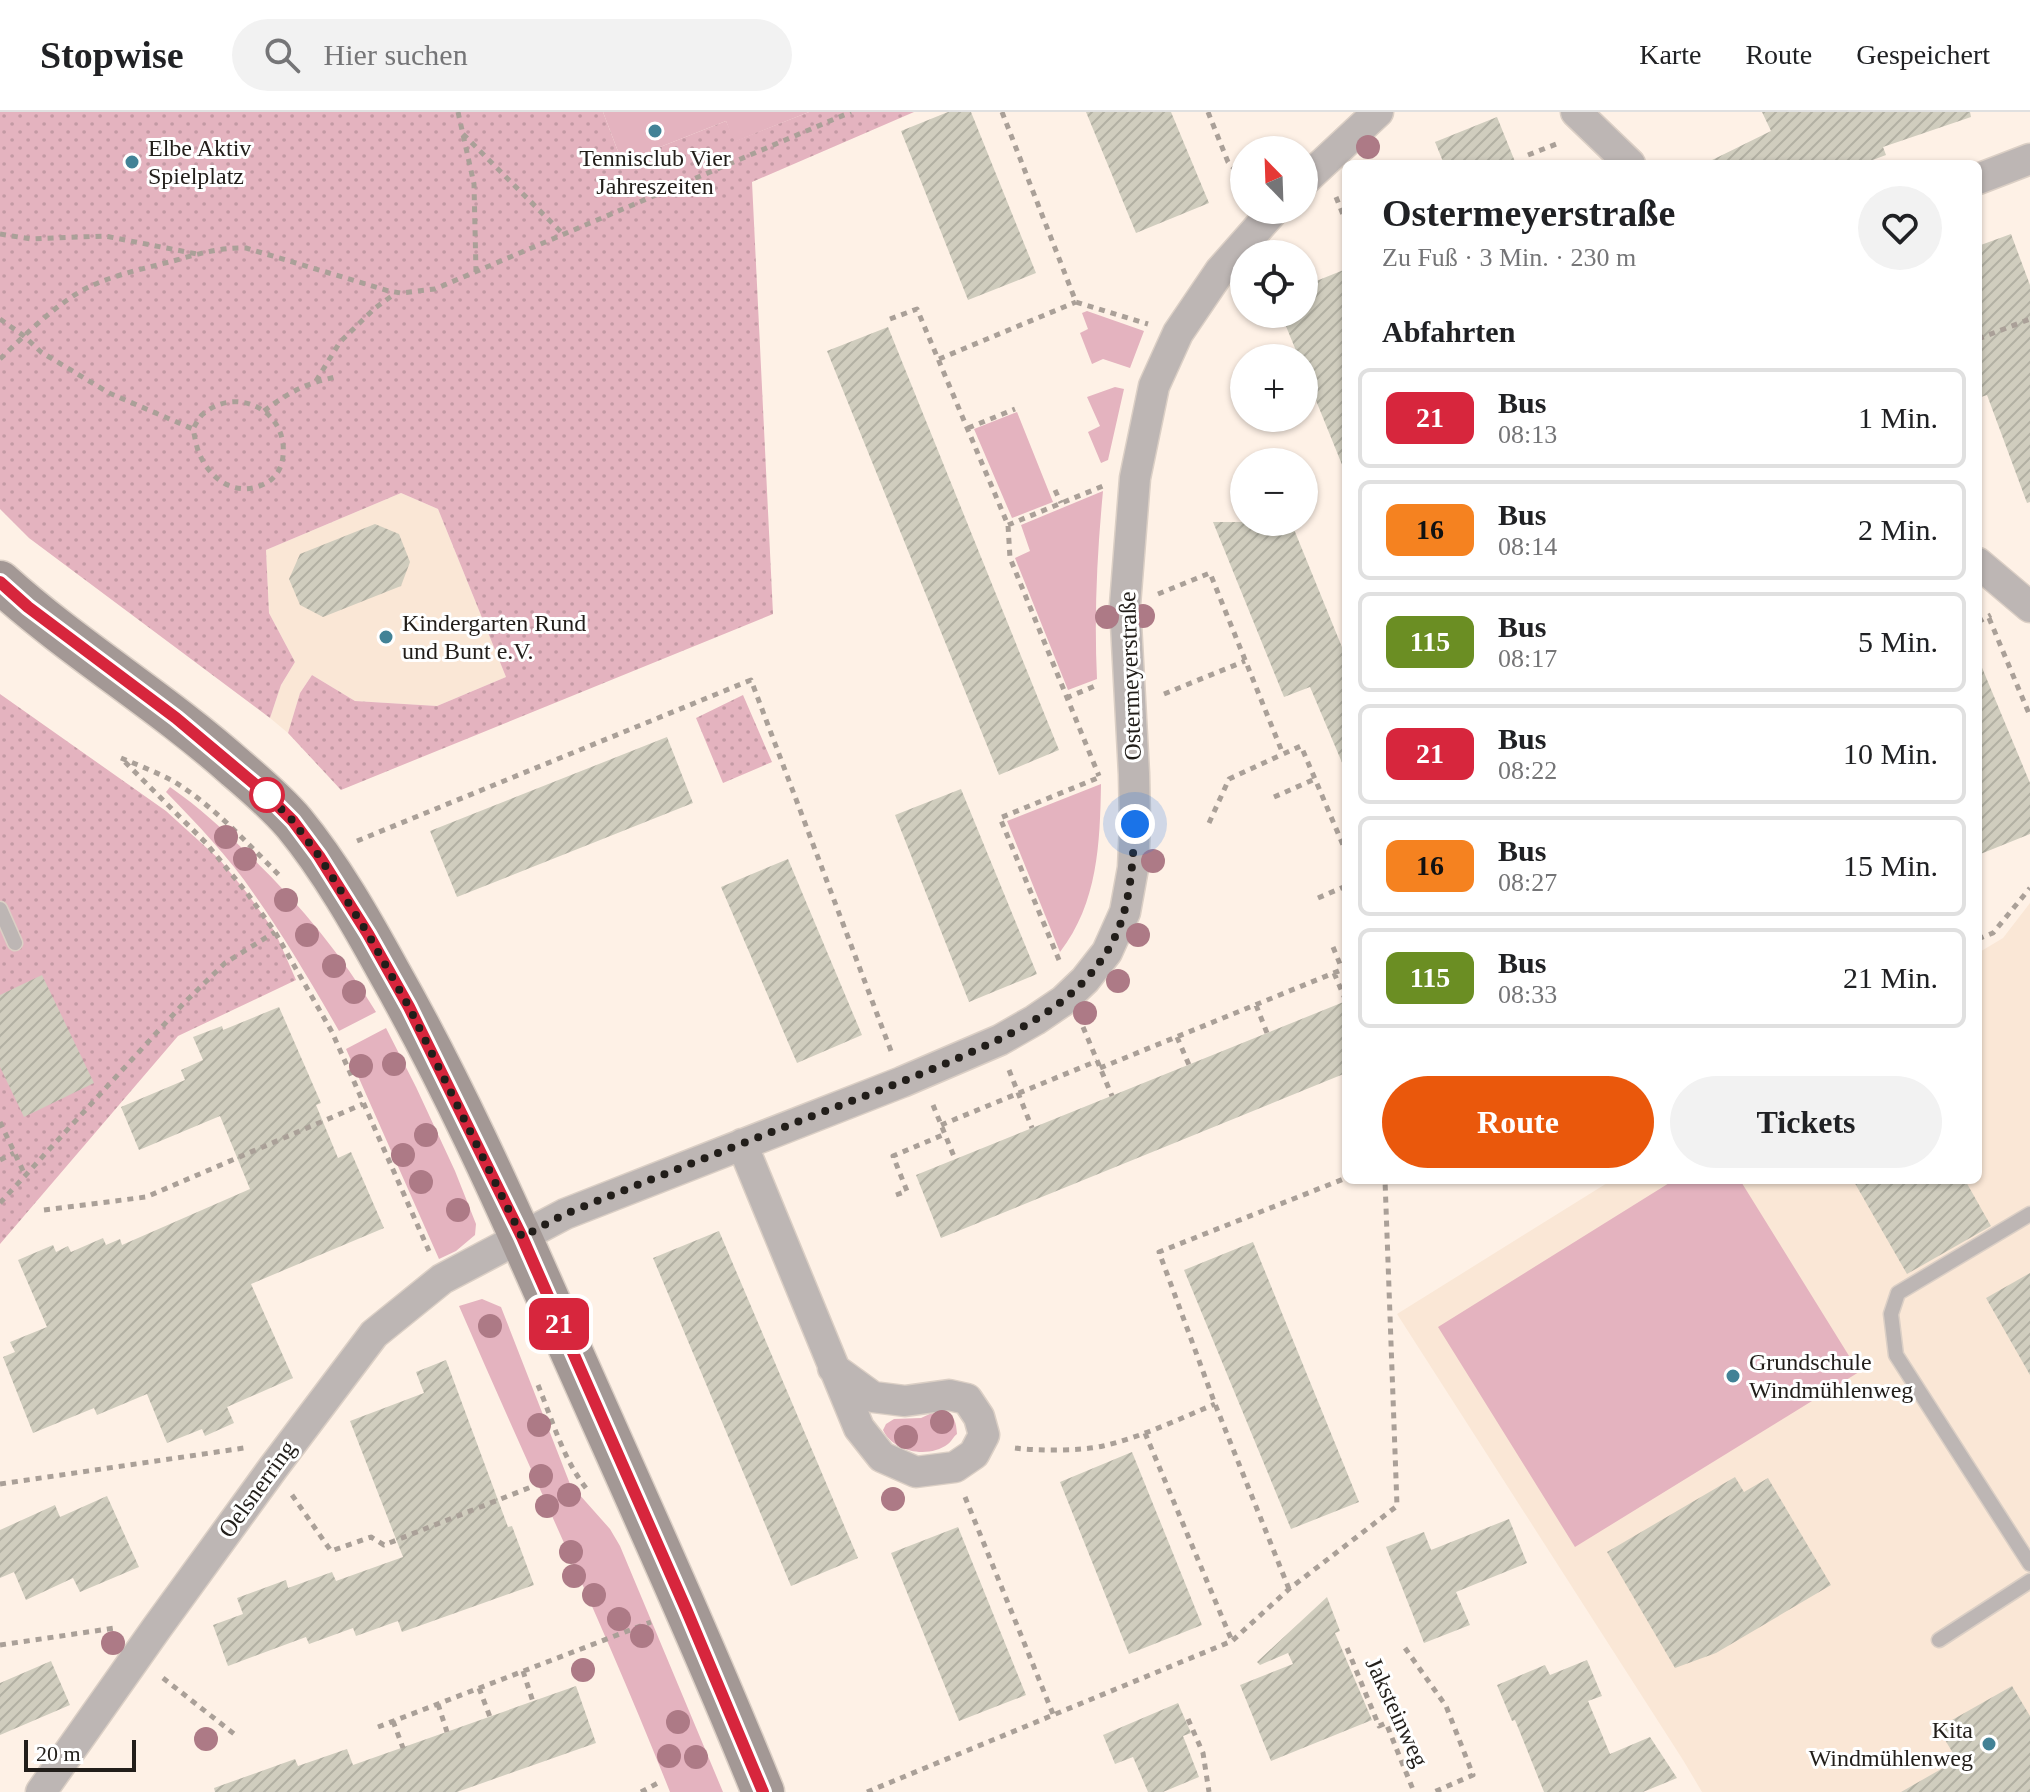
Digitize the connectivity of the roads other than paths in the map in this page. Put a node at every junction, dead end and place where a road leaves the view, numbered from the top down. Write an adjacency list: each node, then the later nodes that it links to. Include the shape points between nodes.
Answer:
1 (1378, 112): 5 (street)
2 (1574, 125): 4 (street)
3 (2030, 159): 6 (street)
4 (1624, 160)
5 (1318, 168)
6 (1982, 177)
7 (1262, 224): 13 (street, Ostermeyerstraße, via 1220,271 1178,333 1154,386 1135,478 1125,605 1133,868 1125,912 1107,952 1063,1001 1000,1040)
8 (1982, 566): 10 (street)
9 (9, 597): 15 (street, via 134,685 215,749 293,821 409,1007)
10 (2030, 607)
11 (0, 909): 12 (lane)
12 (15, 943)
13 (742, 1144): 15 (street, Ostermeyerstraße, via 565,1214); 16 (street)
14 (2030, 1214): 17 (lane, via 1898,1293 1891,1314 1896,1355)
15 (522, 1237): 20 (street, Oelsnerring, via 442,1279 374,1334); 21 (street)
16 (833, 1368): 16 (street, via 859,1428 882,1457 916,1472 955,1467 974,1454 984,1435 967,1399 873,1397)
17 (2030, 1564)
18 (2030, 1581): 19 (lane)
19 (1939, 1640)
20 (41, 1792)
21 (763, 1792)

